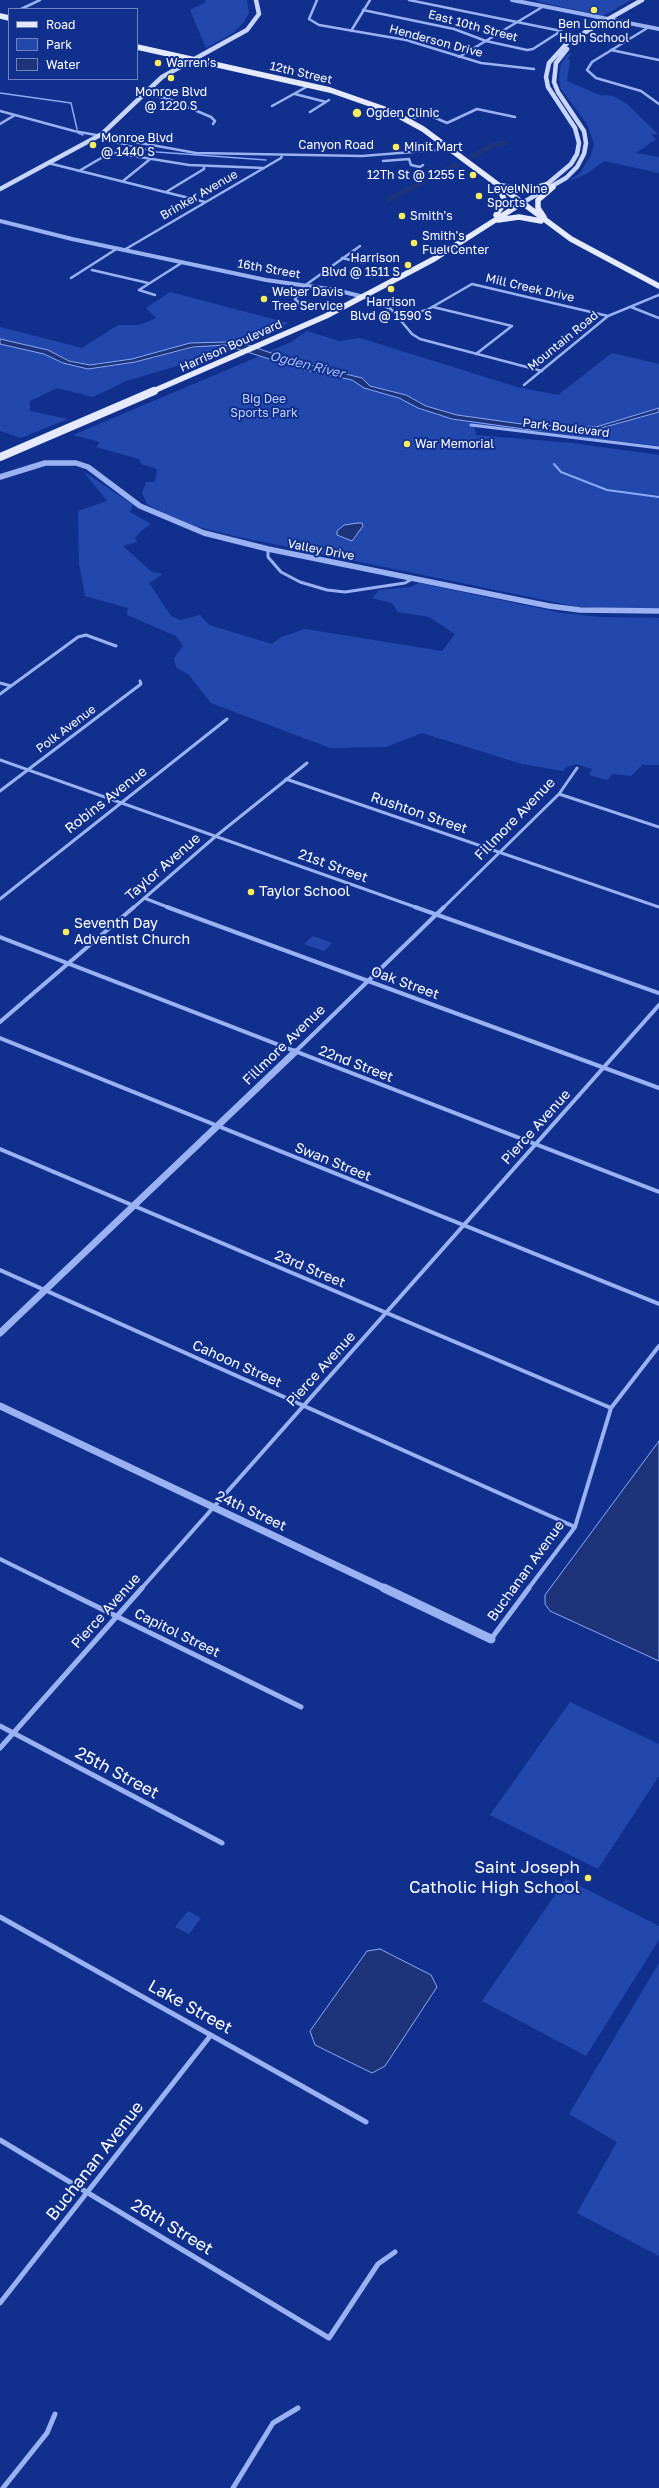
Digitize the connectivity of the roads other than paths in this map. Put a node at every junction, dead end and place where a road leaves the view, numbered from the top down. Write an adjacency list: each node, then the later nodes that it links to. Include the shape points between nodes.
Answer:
1 (40, 0): 9 (street)
2 (256, 0): 21 (main road, via 259,14 248,29)
3 (317, 0): 15 (street, Henderson Drive, via 309,19 319,25)
4 (370, 0): 10 (street)
5 (409, 0): 12 (street)
6 (512, 0): 8 (street)
7 (642, 0): 11 (main road, Harrison Boulevard)
8 (544, 6): 11 (street); 12 (street)
9 (23, 8)
10 (363, 10): 15 (street); 17 (street, East 10th Street, via 454,29)
11 (610, 19): 13 (street); 16 (main road, Harrison Boulevard)
12 (518, 22): 17 (street); 17 (street, East 10th Street, via 561,30 530,50)
13 (648, 27): 14 (street); 19 (street)
14 (659, 29)
15 (351, 31): 20 (street, Henderson Drive, via 406,40)
16 (589, 31): 50 (main road, Harrison Boulevard, via 565,44 547,68 548,87 575,128 579,145 570,166); 51 (main road, Harrison Boulevard, via 587,36 566,50 554,68 555,86 582,128 586,143 584,157 578,166)
17 (486, 41): 20 (street)
18 (138, 47): 21 (main road, 12th Street)
19 (611, 50): 22 (street); 29 (street, via 590,64 588,72 601,80 641,91)
20 (459, 57): 23 (street, Henderson Drive, via 494,65)
21 (194, 59): 24 (main road, 12th Street); 25 (main road, via 162,77)
22 (659, 60)
23 (534, 69)
24 (310, 85): 26 (street); 35 (main road, 12th Street, via 375,105)
25 (143, 94): 37 (street, via 171,100 211,117 215,121); 38 (main road)
26 (295, 94): 28 (street); 30 (street)
27 (330, 100): 28 (street)
28 (326, 102): 32 (street)
29 (658, 103)
30 (272, 106)
31 (0, 111): 33 (street, Canyon Road)
32 (310, 112)
33 (15, 115): 36 (street); 38 (street, Canyon Road)
34 (515, 117): 35 (street, via 477,109 447,122 429,115)
35 (406, 119): 39 (main road, 12th Street)
36 (0, 124)
37 (213, 124)
38 (99, 136): 40 (street, Canyon Road, via 196,153); 43 (main road)
39 (450, 149): 40 (street, Canyon Road, via 380,156); 49 (main road)
40 (282, 155): 46 (street, Brinker Avenue)
41 (149, 160): 45 (street); 47 (street, via 111,153); 48 (street)
42 (383, 161): 44 (street, via 409,159 411,165)
43 (48, 163): 47 (street); 52 (main road)
44 (423, 165)
45 (204, 166): 46 (street); 53 (street, via 204,169)
46 (264, 168): 54 (street, Brinker Avenue)
47 (78, 171): 48 (street)
48 (123, 181): 53 (street)
49 (498, 185): 50 (main road, via 525,190); 55 (main road); 57 (main road, via 505,203)
50 (545, 187): 51 (main road, Harrison Boulevard); 55 (main road, Harrison Boulevard)
51 (553, 187): 58 (main road, via 537,202 539,210)
52 (0, 189)
53 (166, 192): 54 (street)
54 (205, 202): 61 (street, Brinker Avenue)
55 (522, 203): 57 (main road, Harrison Boulevard); 58 (main road)
56 (0, 221): 60 (street, 16th Street)
57 (490, 222): 58 (main road, via 521,217); 72 (main road, Harrison Boulevard, via 434,259)
58 (549, 223): 69 (main road, via 593,253)
59 (360, 246): 62 (street)
60 (118, 248): 61 (street, 16th Street); 66 (street)
61 (124, 250): 63 (street, 16th Street)
62 (342, 258): 64 (street); 68 (street, via 314,276)
63 (183, 262): 67 (street); 68 (street, 16th Street)
64 (363, 263)
65 (92, 270): 67 (street)
66 (71, 278)
67 (148, 284): 71 (street, via 140,291)
68 (305, 286): 72 (street, 16th Street); 75 (street, via 295,299)
69 (659, 286)
70 (659, 294): 74 (street, Mountain Road)
71 (156, 295)
72 (364, 297): 76 (street, 16th Street, via 385,305); 84 (main road, Harrison Boulevard, via 263,344)
73 (432, 307): 76 (street, via 419,313); 77 (street, Mill Creek Drive, via 472,284); 79 (street, via 512,326)
74 (630, 307): 77 (street, Mountain Road); 78 (street)
75 (305, 308)
76 (400, 316): 79 (street, 16th Street, via 412,334 420,339)
77 (608, 316): 80 (street, Mountain Road)
78 (659, 318)
79 (476, 354): 80 (street, 16th Street)
80 (542, 371): 81 (street, Mountain Road)
81 (524, 385)
82 (471, 425): 83 (street, Park Boulevard)
83 (659, 448)
84 (0, 457)
85 (0, 477): 86 (street, Valley Drive, via 45,463 76,463 88,467 140,506 164,518 204,533)
86 (268, 549): 87 (street, Valley Drive); 87 (street, via 268,557 280,572 300,582 327,590 345,592 405,584)
87 (414, 578): 88 (street, Valley Drive, via 549,606 580,610)
88 (659, 611)
89 (116, 646): 92 (street, via 86,635 78,637)
90 (140, 681): 98 (street, Polk Avenue, via 141,684)
91 (0, 682): 92 (street)
92 (11, 686): 93 (street)
93 (0, 694)
94 (227, 720): 102 (street, Robins Avenue)
95 (0, 760): 98 (street, 21st Street)
96 (307, 763): 99 (street, Taylor Avenue)
97 (577, 768): 101 (street, Fillmore Avenue)
98 (28, 770): 100 (street, Polk Avenue); 102 (street, 21st Street)
99 (286, 779): 104 (street, Taylor Avenue); 105 (street, Rushton Street)
100 (0, 791)
101 (559, 794): 103 (street); 105 (street, Fillmore Avenue)
102 (120, 802): 104 (street, 21st Street); 107 (street, Robins Avenue)
103 (659, 827)
104 (216, 836): 106 (street, Taylor Avenue); 109 (street, 21st Street)
105 (501, 853): 108 (street, Rushton Street); 109 (street, Fillmore Avenue)
106 (144, 898): 111 (street, Taylor Avenue); 112 (street, Oak Street)
107 (0, 899)
108 (659, 907)
109 (438, 915): 112 (street, Fillmore Avenue); 113 (street, 21st Street)
110 (0, 937): 111 (street, 22nd Street)
111 (68, 964): 115 (street, Taylor Avenue); 117 (street, 22nd Street)
112 (369, 981): 117 (street, Fillmore Avenue); 118 (street, Oak Street)
113 (659, 993)
114 (659, 1005): 118 (street, Pierce Avenue)
115 (0, 1022)
116 (0, 1038): 120 (street, Swan Street)
117 (295, 1052): 120 (street, Fillmore Avenue); 121 (street, 22nd Street)
118 (603, 1068): 119 (street, Oak Street); 121 (street, Pierce Avenue)
119 (659, 1088)
120 (217, 1126): 124 (street, Fillmore Avenue); 125 (street, Swan Street)
121 (534, 1145): 123 (street, 22nd Street); 125 (street, Pierce Avenue)
122 (0, 1149): 124 (street, 23rd Street)
123 (659, 1192)
124 (134, 1206): 127 (street, Fillmore Avenue); 129 (street, 23rd Street)
125 (463, 1226): 128 (street, Swan Street); 129 (street, Pierce Avenue)
126 (0, 1270): 127 (street, Cahoon Street)
127 (45, 1290): 130 (street, Fillmore Avenue); 133 (street, Cahoon Street)
128 (659, 1304)
129 (385, 1314): 133 (street, Pierce Avenue); 134 (street, 23rd Street)
130 (0, 1333)
131 (659, 1346): 134 (street, Buchanan Avenue)
132 (0, 1406): 135 (street, 24th Street)
133 (303, 1406): 135 (street, Pierce Avenue); 136 (street, Cahoon Street)
134 (611, 1408): 136 (street, Buchanan Avenue)
135 (213, 1508): 138 (street, Pierce Avenue); 139 (street, 24th Street)
136 (575, 1527): 139 (street, Buchanan Avenue)
137 (0, 1559): 138 (street, Capitol Street)
138 (117, 1616): 140 (street, Capitol Street); 142 (street, Pierce Avenue)
139 (491, 1639)
140 (301, 1707)
141 (0, 1726): 142 (street, 25th Street)
142 (13, 1733): 143 (street, Pierce Avenue); 144 (street, 25th Street)
143 (0, 1748)
144 (222, 1843)
145 (0, 1917): 146 (street, Lake Street)
146 (211, 2035): 147 (street, Lake Street); 149 (street, Buchanan Avenue)
147 (366, 2122)
148 (0, 2140): 149 (street, 26th Street)
149 (87, 2193): 150 (street, 26th Street, via 329,2338 378,2264); 151 (street, Buchanan Avenue)
150 (395, 2252)
151 (0, 2303)
152 (298, 2408): 155 (street, via 272,2423)
153 (56, 2414): 154 (street, via 47,2433)
154 (3, 2488)
155 (233, 2488)

